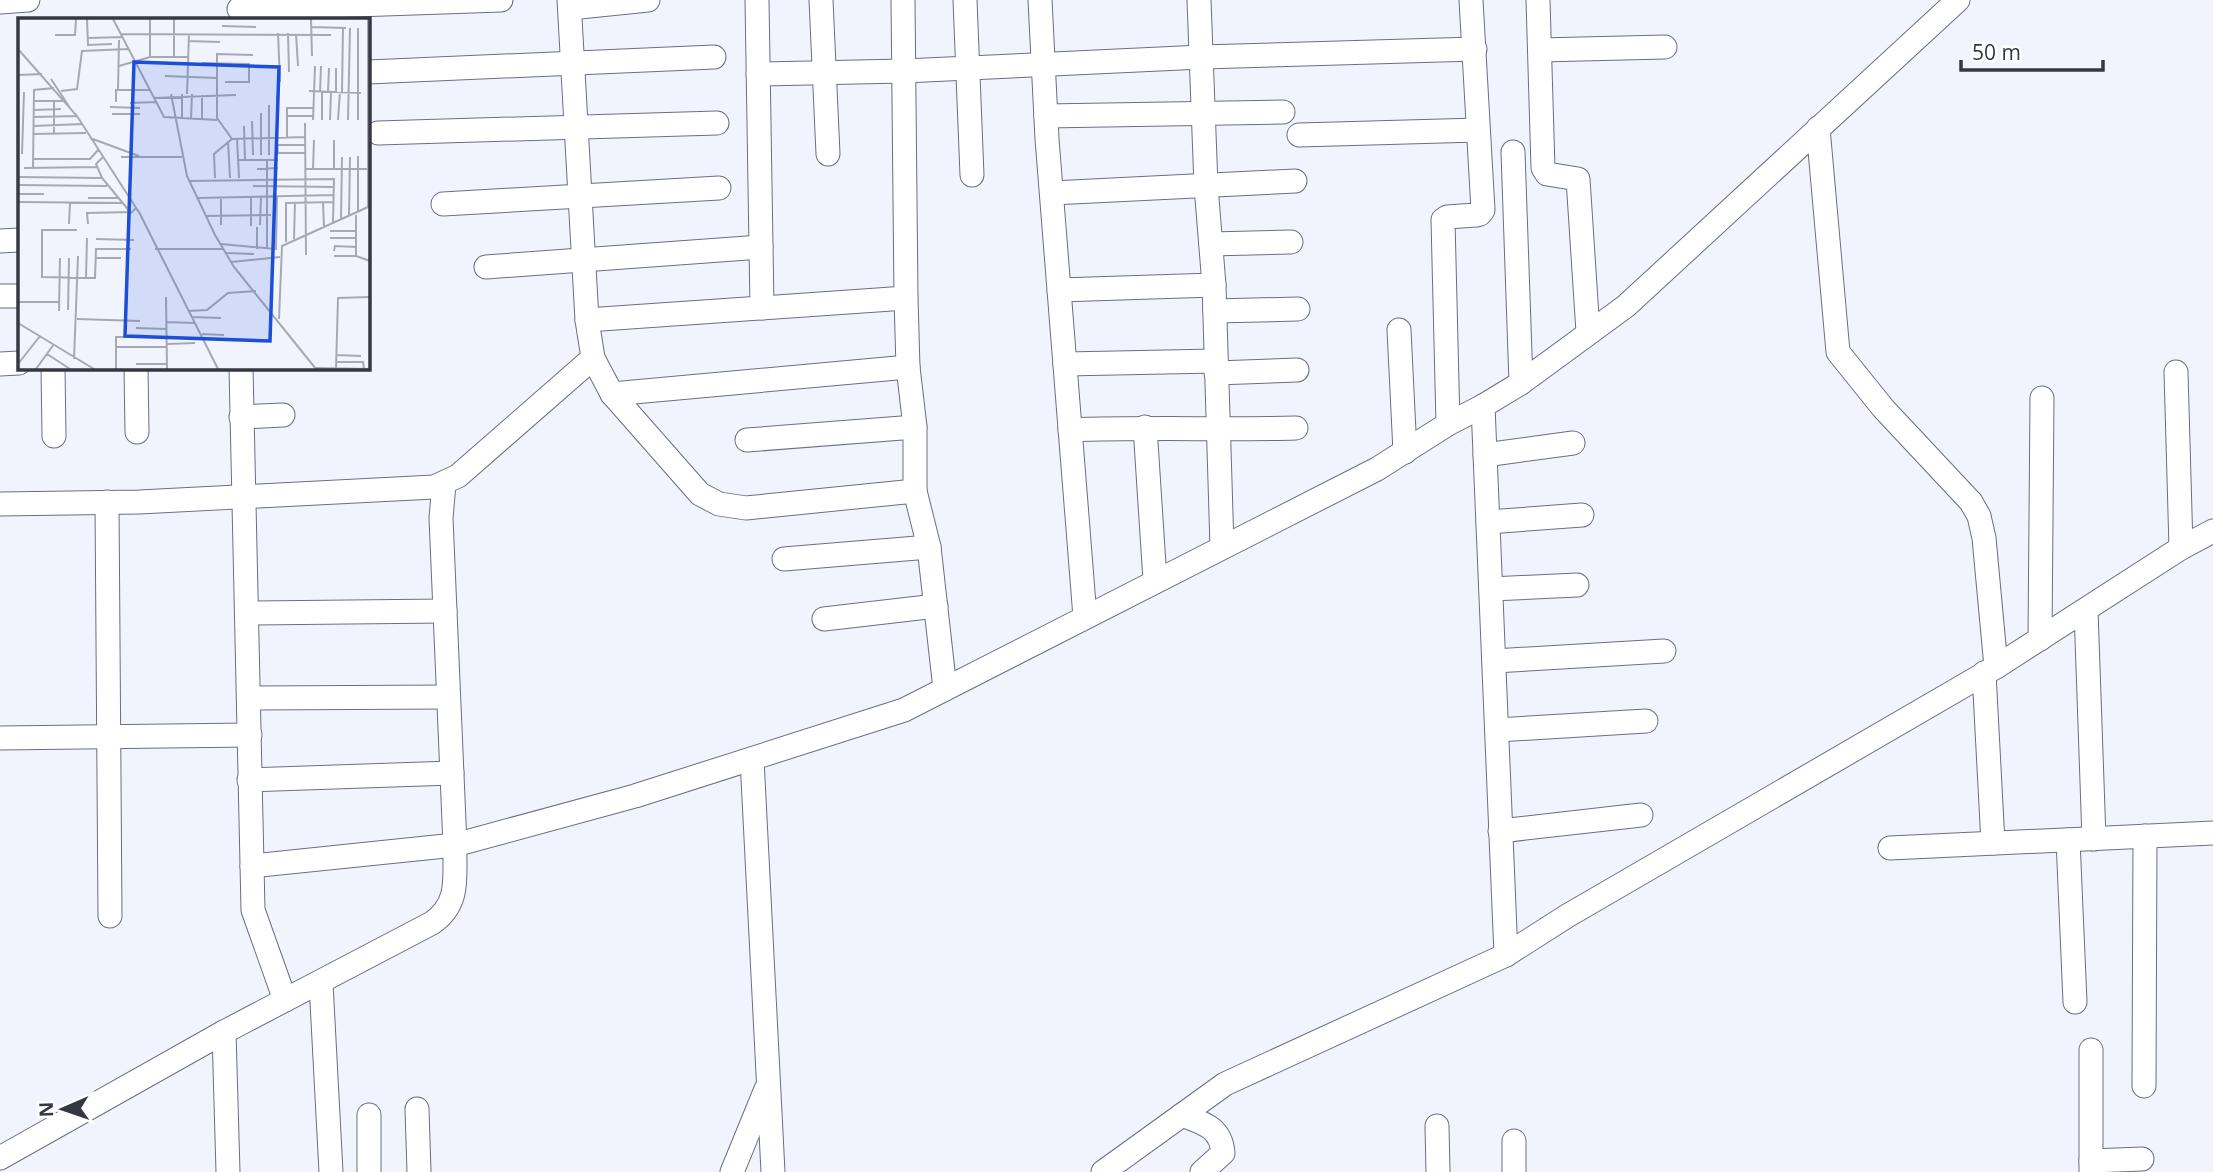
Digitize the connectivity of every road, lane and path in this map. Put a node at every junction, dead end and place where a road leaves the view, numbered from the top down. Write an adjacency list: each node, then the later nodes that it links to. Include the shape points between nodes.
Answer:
1 (28, 0): 13 (street)
2 (501, 0): 15 (street)
3 (639, 0): 14 (street)
4 (757, 0): 27 (street)
5 (821, 0): 26 (street)
6 (903, 0): 24 (street)
7 (965, 0): 23 (street)
8 (1040, 0): 21 (street)
9 (1199, 0): 20 (street)
10 (1471, 0): 17 (street)
11 (1538, 0): 18 (street)
12 (1958, 0): 33 (street)
13 (0, 2)
14 (570, 4): 22 (street)
15 (239, 9)
16 (1665, 47): 18 (street)
17 (1475, 49): 20 (street); 34 (street)
18 (1540, 50): 63 (street, via 1543,169 1547,174 1578,179)
19 (714, 57): 22 (street)
20 (1202, 57): 21 (street); 29 (street)
21 (1044, 63): 23 (street); 30 (street)
22 (573, 64): 25 (street); 32 (street)
23 (966, 67): 24 (street); 39 (street)
24 (904, 71): 26 (street); 57 (street)
25 (369, 72)
26 (824, 73): 27 (street); 38 (street)
27 (758, 74): 50 (street)
28 (1283, 112): 29 (street)
29 (1205, 113): 30 (street); 41 (street)
30 (1046, 116): 43 (street)
31 (717, 122): 32 (street)
32 (576, 127): 35 (street); 44 (street)
33 (1818, 128): 63 (street, via 1626,306); 117 (street, via 1838,352 1979,516)
34 (1478, 130): 36 (street); 81 (street, via 1483,209 1480,214 1443,220)
35 (378, 133)
36 (1299, 135)
37 (1513, 152): 75 (street)
38 (828, 154)
39 (972, 175)
40 (1295, 180): 41 (street)
41 (1206, 186): 43 (street); 49 (street)
42 (719, 188): 44 (street)
43 (1052, 193): 54 (street)
44 (580, 196): 45 (street); 51 (street)
45 (443, 204)
46 (18, 240): 47 (street)
47 (0, 241)
48 (1291, 242): 49 (street)
49 (1211, 244): 53 (street)
50 (761, 247): 51 (street); 58 (street)
51 (584, 260): 52 (street); 61 (street)
52 (486, 267)
53 (1214, 285): 54 (street); 60 (street)
54 (1059, 290): 67 (street)
55 (0, 296): 56 (street)
56 (18, 296)
57 (906, 298): 58 (street); 68 (street)
58 (762, 308): 61 (street)
59 (1298, 309): 60 (street)
60 (1215, 311): 69 (street)
61 (587, 320): 64 (street)
62 (1399, 330): 91 (street)
63 (1588, 332): 75 (street)
64 (593, 358): 76 (street); 93 (street)
65 (18, 363): 66 (street)
66 (0, 364)
67 (1065, 364): 69 (street); 85 (street)
68 (908, 367): 76 (street); 82 (street)
69 (1216, 367): 73 (street); 86 (street)
70 (53, 369): 88 (street)
71 (136, 369): 87 (street)
72 (241, 369): 80 (street)
73 (1297, 370)
74 (2176, 372): 103 (street)
75 (1521, 383): 78 (street)
76 (611, 394): 94 (street, via 700,494 719,505 746,508)
77 (2042, 398): 114 (street)
78 (1483, 406): 81 (street); 92 (street)
79 (283, 415): 80 (street)
80 (241, 417): 95 (street)
81 (1448, 424): 91 (street)
82 (915, 427): 89 (street); 94 (street)
83 (1145, 427): 85 (street); 86 (street); 105 (street)
84 (1296, 428): 86 (street)
85 (1070, 430): 112 (street)
86 (1219, 430): 102 (street)
87 (137, 432)
88 (54, 436)
89 (747, 440)
90 (1573, 443): 92 (street)
91 (1405, 452): 102 (street)
92 (1485, 455): 99 (street)
93 (444, 484): 95 (street); 110 (street)
94 (915, 491): 101 (street)
95 (244, 497): 96 (street); 111 (street)
96 (107, 502): 97 (street); 124 (street)
97 (0, 504)
98 (1582, 515): 99 (street)
99 (1488, 522): 107 (street)
100 (2213, 531): 103 (street)
101 (929, 547): 104 (street); 108 (street)
102 (1222, 547): 105 (street)
103 (2180, 548): 109 (street)
104 (784, 559)
105 (1155, 580): 112 (street)
106 (1577, 584): 107 (street)
107 (1491, 589): 116 (street)
108 (936, 606): 113 (street); 118 (street)
109 (2086, 610): 114 (street); 133 (street)
110 (445, 611): 111 (street); 119 (street)
111 (247, 614): 120 (street)
112 (1085, 617): 118 (street)
113 (824, 619)
114 (2040, 639): 117 (street)
115 (1664, 651): 116 (street)
116 (1494, 661): 122 (street)
117 (1990, 670): 135 (street); 140 (street)
118 (945, 689): 126 (street, via 904,710)
119 (447, 697): 120 (street); 127 (street)
120 (249, 698): 123 (street)
121 (1646, 721): 122 (street)
122 (1497, 730): 130 (street)
123 (250, 735): 124 (street); 128 (street)
124 (107, 737): 125 (street); 139 (street)
125 (0, 738)
126 (752, 759): 136 (street); 146 (street)
127 (452, 773): 128 (street); 136 (street)
128 (249, 780): 138 (street)
129 (1641, 815): 130 (street)
130 (1500, 831): 140 (street)
131 (2213, 833): 132 (street)
132 (2145, 836): 133 (street); 147 (street)
133 (2094, 839): 134 (street)
134 (2068, 840): 135 (street); 143 (street)
135 (1993, 843): 137 (street)
136 (455, 845): 138 (street); 141 (street, via 450,907)
137 (1890, 848)
138 (252, 866): 142 (street, via 253,910)
139 (110, 916)
140 (1506, 955): 150 (street, via 1225,1084)
141 (321, 983): 142 (street); 158 (street)
142 (285, 1000): 144 (street)
143 (2075, 1002)
144 (224, 1032): 153 (street); 157 (street)
145 (2091, 1050): 155 (street)
146 (768, 1083): 161 (street); 162 (street)
147 (2144, 1086)
148 (417, 1109): 160 (street)
149 (369, 1115): 159 (street)
150 (1182, 1115): 156 (street, via 1210,1126 1223,1144 1223,1153); 163 (street)
151 (1437, 1126): 164 (street)
152 (1514, 1140): 165 (street)
153 (0, 1158)
154 (2142, 1160): 155 (street)
155 (2091, 1167)
156 (1211, 1168)
157 (228, 1172)
158 (331, 1172)
159 (369, 1172)
160 (419, 1172)
161 (732, 1172)
162 (773, 1172)
163 (1103, 1172)
164 (1438, 1172)
165 (1514, 1172)

